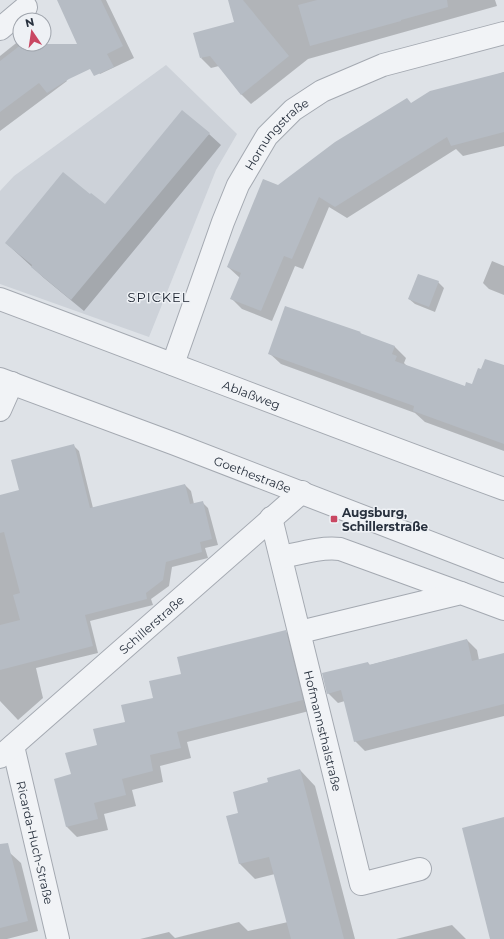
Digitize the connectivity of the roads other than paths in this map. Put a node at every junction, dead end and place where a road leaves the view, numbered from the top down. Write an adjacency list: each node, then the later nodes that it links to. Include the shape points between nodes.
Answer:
1 (26, 7): 2 (street)
2 (0, 29)
3 (504, 33): 5 (street, Hornungstraße, via 383,65 322,91 293,110 267,136 238,185)
4 (0, 299): 5 (street, Ablaßweg)
5 (173, 364): 8 (street, Ablaßweg)
6 (6, 381): 7 (street); 9 (street, Goethestraße)
7 (0, 410)
8 (504, 489)
9 (302, 492): 10 (street, Schillerstraße); 12 (street, Goethestraße)
10 (271, 518): 11 (street, Hofmannsthalstraße); 16 (street, Schillerstraße)
11 (282, 557): 13 (street, via 318,549 340,549); 15 (street, Hofmannsthalstraße)
12 (504, 571)
13 (462, 593): 14 (street); 15 (street)
14 (504, 609)
15 (300, 632): 17 (street, Hofmannsthalstraße, via 362,884)
16 (6, 751): 18 (street, Ricarda-Huch-Straße)
17 (420, 869)
18 (58, 939)

